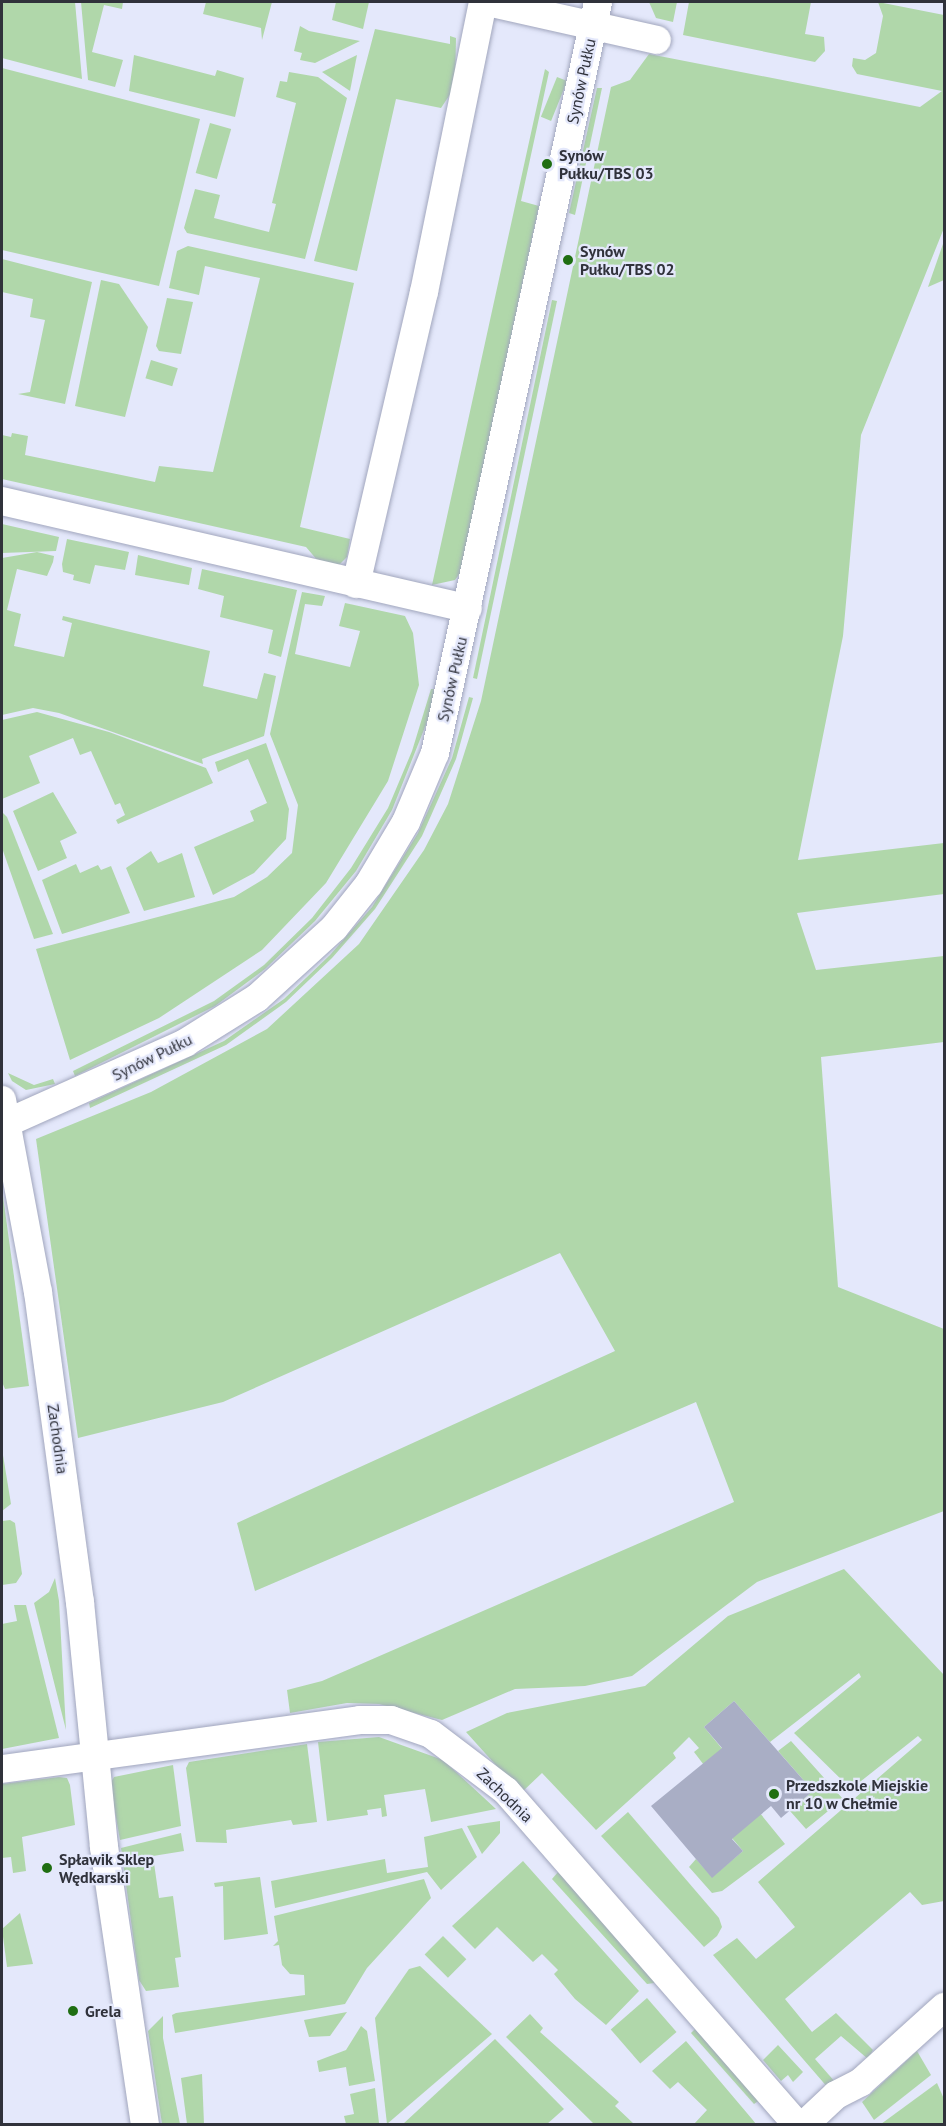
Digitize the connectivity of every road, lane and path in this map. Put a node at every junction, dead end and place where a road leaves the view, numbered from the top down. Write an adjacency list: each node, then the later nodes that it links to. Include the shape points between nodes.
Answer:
1 (485, 2): 2 (street); 5 (street)
2 (596, 14): 3 (street, Synów Pułku); 6 (street, Synów Pułku)
3 (657, 40)
4 (2, 501): 5 (street)
5 (356, 584): 6 (street)
6 (468, 609): 7 (street, Synów Pułku, via 435,753 421,789 369,884 334,928 304,960 256,998 184,1043)
7 (4, 1116): 8 (street, Zachodnia, via 28,1220 78,1591)
8 (92, 1757): 9 (street, Zachodnia); 12 (street, Zachodnia); 13 (street, Zachodnia, via 278,1729 391,1720 431,1734 500,1785)
9 (2, 1769)
10 (945, 2007): 11 (street)
11 (861, 2082): 14 (street, via 836,2095); 15 (street)
12 (145, 2124)
13 (796, 2124)
14 (805, 2124)
15 (836, 2124)

